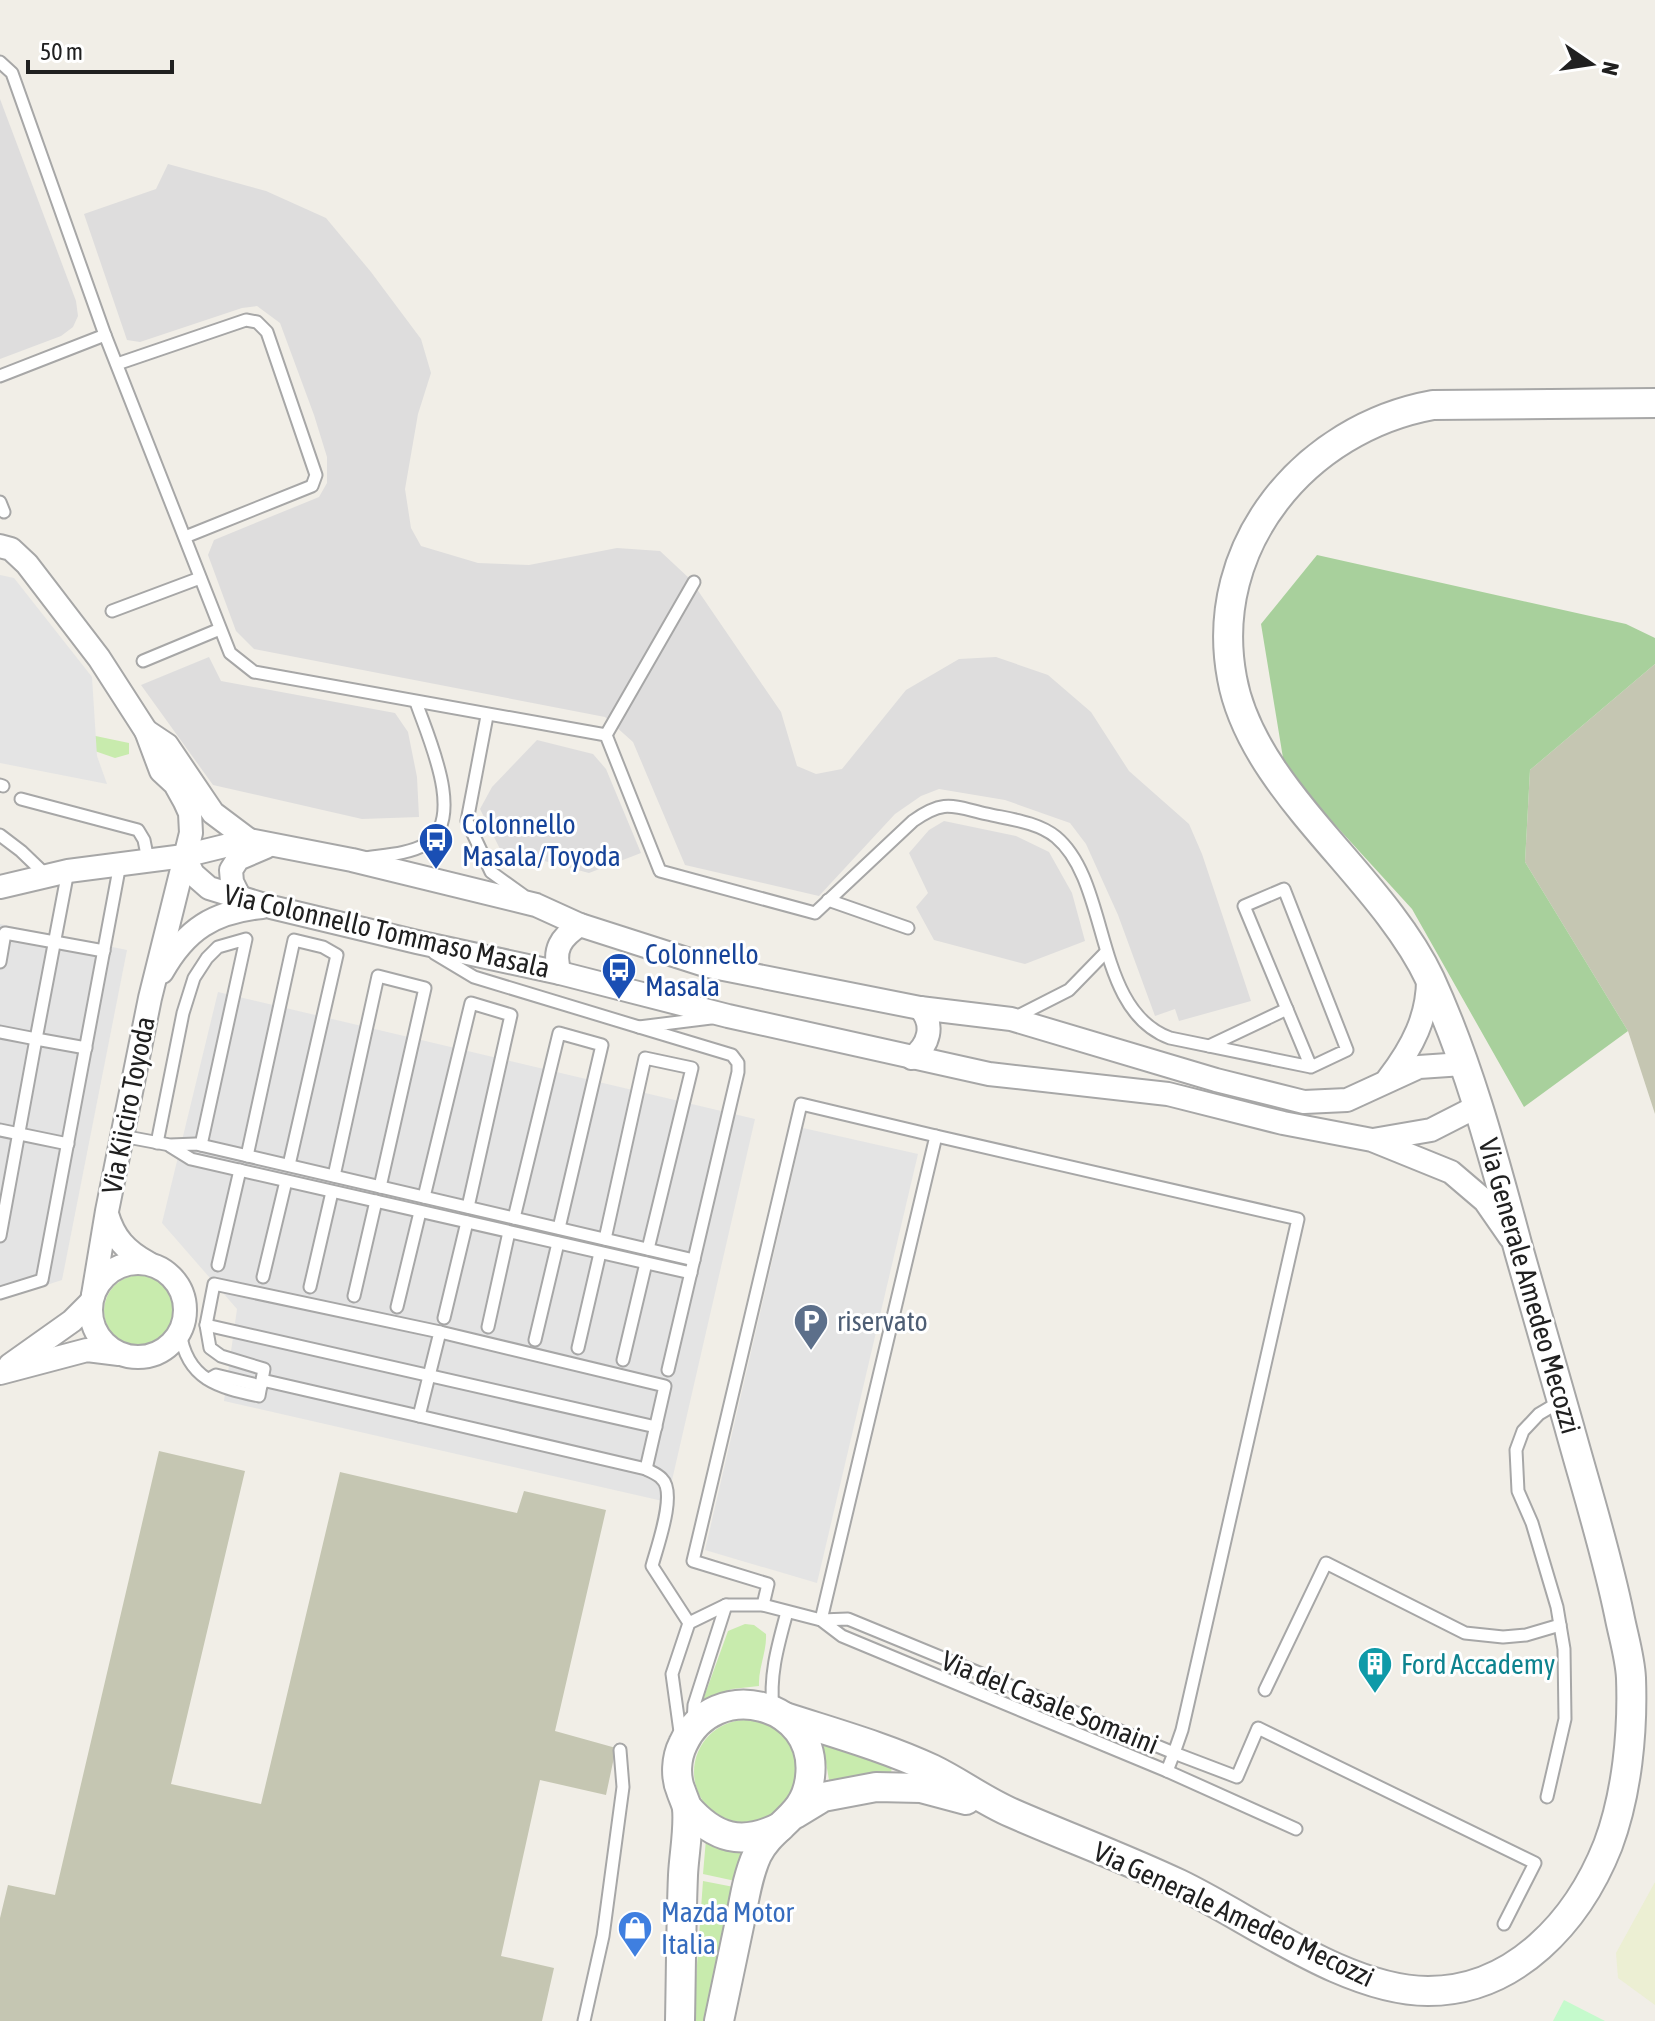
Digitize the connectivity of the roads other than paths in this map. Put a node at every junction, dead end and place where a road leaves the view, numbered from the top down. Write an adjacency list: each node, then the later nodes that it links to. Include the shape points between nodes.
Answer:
1 (0, 62): 2 (lane, via 12,73)
2 (105, 335): 3 (lane); 4 (lane)
3 (117, 364): 6 (lane); 6 (lane, via 246,320 267,332 316,475 312,486)
4 (0, 376)
5 (1655, 403): 38 (street, Via Generale Amedeo Mecozzi, via 1464,403 1408,409 1320,455 1278,494 1256,527 1237,576 1228,633 1232,682 1247,726 1282,783 1379,899)
6 (185, 537): 8 (lane)
7 (0, 546): 15 (street, via 27,564 99,658)
8 (200, 578): 10 (lane); 11 (lane)
9 (694, 582): 16 (lane)
10 (112, 611)
11 (220, 629): 12 (lane); 13 (lane, via 230,653 254,672)
12 (143, 661)
13 (416, 702): 14 (lane); 22 (lane, via 442,778 445,805 439,830 424,846)
14 (487, 716): 16 (lane); 28 (lane, via 467,821 491,872)
15 (146, 731): 19 (street, via 167,745 213,813); 20 (street, Via Kiiciro Toyoda, via 161,771 175,784 190,813)
16 (606, 735): 27 (lane, via 660,871 815,913)
17 (21, 799): 21 (lane, via 138,830)
18 (0, 835): 24 (lane)
19 (260, 843): 20 (street, Via Colonnello Tommaso Masala); 22 (street, Via Colonnello Tommaso Masala); 26 (street, via 231,870)
20 (184, 856): 21 (street); 26 (street, Via Colonnello Tommaso Masala, via 209,888); 39 (street, Via Kiiciro Toyoda)
21 (148, 860): 23 (street)
22 (352, 860): 28 (street, Via Colonnello Tommaso Masala)
23 (120, 863): 24 (street); 34 (lane)
24 (58, 874): 25 (street); 32 (lane)
25 (0, 887)
26 (240, 898): 29 (street, Via Colonnello Tommaso Masala)
27 (828, 900): 31 (lane); 35 (lane, via 931,808 958,807 1054,836 1078,866)
28 (536, 905): 30 (street, Via Colonnello Tommaso Masala)
29 (271, 907): 33 (street, Via Colonnello Tommaso Masala); 39 (street, Via Kiiciro Toyoda, via 236,910 193,931)
30 (580, 925): 37 (street, via 560,941); 40 (street, Via Colonnello Tommaso Masala, via 708,966)
31 (908, 928)
32 (55, 942): 34 (lane); 36 (lane, via 5,933); 46 (lane)
33 (417, 942): 37 (street, Via Colonnello Tommaso Masala); 44 (lane, via 474,977)
34 (104, 951): 48 (lane)
35 (1106, 952): 43 (lane, via 1069,990); 47 (lane, via 1140,1020 1159,1034)
36 (0, 962)
37 (560, 973): 42 (street, Via Colonnello Tommaso Masala)
38 (1428, 975): 50 (street, Via Generale Amedeo Mecozzi); 52 (street, via 1419,1029)
39 (150, 998): 56 (street, Via Kiiciro Toyoda)
40 (920, 1008): 43 (street, Via Colonnello Tommaso Masala); 49 (street, via 929,1032)
41 (1287, 1009): 47 (lane); 51 (lane); 51 (lane, via 1244,906 1284,889 1347,1050)
42 (728, 1016): 44 (lane); 49 (street, Via Colonnello Tommaso Masala)
43 (1011, 1019): 52 (street, Via Colonnello Tommaso Masala, via 1304,1102 1347,1100)
44 (639, 1027): 84 (lane, via 732,1055 738,1063)
45 (0, 1032): 46 (lane)
46 (36, 1039): 48 (lane); 55 (lane)
47 (1208, 1046): 51 (lane)
48 (86, 1048): 59 (lane)
49 (912, 1058): 58 (street, Via Colonnello Tommaso Masala, via 989,1074 1168,1094)
50 (1463, 1064): 52 (street, Via Colonnello Tommaso Masala, via 1419,1067); 53 (street, Via Generale Amedeo Mecozzi)
51 (1311, 1067)
52 (1385, 1083)
53 (1480, 1105): 58 (street, via 1431,1130); 82 (street, Via Generale Amedeo Mecozzi)
54 (0, 1130): 55 (lane)
55 (19, 1133): 59 (lane); 78 (lane)
56 (122, 1136): 60 (lane); 72 (street, Via Kiiciro Toyoda)
57 (936, 1136): 113 (lane, via 801,1104 693,1561 768,1584); 115 (lane); 122 (lane, via 1298,1219)
58 (1372, 1140): 82 (street, via 1451,1172 1485,1201)
59 (68, 1144): 91 (lane, via 42,1280)
60 (164, 1144): 61 (lane); 61 (lane, via 183,1013 194,978 218,947 246,939); 64 (lane, via 191,1159)
61 (201, 1145): 62 (lane)
62 (247, 1156): 63 (lane); 63 (lane, via 294,940 310,943 337,955)
63 (289, 1165): 65 (lane)
64 (240, 1170): 66 (lane); 87 (lane)
65 (334, 1176): 67 (lane); 67 (lane, via 378,976 425,988)
66 (286, 1181): 68 (lane); 89 (lane)
67 (380, 1187): 69 (lane)
68 (332, 1192): 70 (lane); 90 (lane)
69 (424, 1197): 71 (lane); 71 (lane, via 471,1003 511,1015)
70 (376, 1201): 73 (lane); 92 (lane)
71 (468, 1207): 74 (lane)
72 (107, 1211): 85 (street, Via Kiiciro Toyoda, via 118,1240); 93 (street, Via Kiiciro Toyoda)
73 (420, 1212): 75 (lane); 94 (lane)
74 (514, 1218): 76 (lane); 76 (lane, via 559,1033 602,1045)
75 (467, 1222): 77 (lane); 95 (lane)
76 (559, 1228): 79 (lane)
77 (509, 1232): 80 (lane); 97 (lane)
78 (0, 1236)
79 (605, 1239): 81 (lane); 81 (lane, via 645,1058 692,1068)
80 (558, 1243): 83 (lane); 100 (lane)
81 (648, 1249): 84 (lane)
82 (1519, 1251): 108 (street, Via Generale Amedeo Mecozzi)
83 (600, 1253): 86 (lane); 101 (lane)
84 (694, 1260): 88 (lane)
85 (148, 1263): 93 (street, via 131,1263 108,1273); 98 (street, via 179,1285 185,1309)
86 (646, 1263): 88 (lane); 103 (lane)
87 (218, 1265)
88 (691, 1273): 104 (lane)
89 (263, 1277)
90 (310, 1287)
91 (0, 1293)
92 (354, 1296)
93 (92, 1299): 102 (street, via 97,1334); 105 (street, via 72,1321)
94 (397, 1307)
95 (444, 1318)
96 (206, 1325): 99 (lane, via 214,1284); 106 (lane); 107 (lane, via 210,1348)
97 (488, 1327)
98 (180, 1332): 102 (street, via 166,1349 152,1355); 107 (lane, via 191,1364 212,1384)
99 (440, 1332): 106 (lane); 110 (lane, via 665,1386)
100 (535, 1340)
101 (578, 1348)
102 (119, 1354): 105 (street, via 87,1350)
103 (623, 1360)
104 (668, 1370)
105 (0, 1373)
106 (429, 1375): 109 (lane); 110 (lane)
107 (262, 1383): 109 (lane)
108 (1561, 1400): 117 (lane, via 1523,1431 1516,1450 1518,1491); 126 (street, Via Generale Amedeo Mecozzi, via 1631,1671 1630,1725 1623,1788 1608,1844 1575,1908 1529,1957 1487,1982 1426,1991 1363,1979 1156,1873)
109 (419, 1416): 111 (lane)
110 (656, 1427): 111 (lane)
111 (646, 1469): 116 (lane, via 668,1488 652,1566)
112 (726, 1605): 113 (lane); 116 (lane); 120 (lane)
113 (763, 1605): 114 (lane)
114 (787, 1612): 115 (lane); 119 (lane, via 771,1688)
115 (821, 1620): 122 (lane, Via del Casale Somaini, via 848,1619); 123 (lane, Via del Casale Somaini, via 842,1636)
116 (689, 1623): 120 (lane, via 672,1674)
117 (1560, 1625): 118 (lane, via 1503,1637 1465,1633 1326,1563); 124 (lane, via 1565,1719)
118 (1265, 1690)
119 (779, 1714): 120 (street, via 744,1704 727,1706 710,1713); 126 (street, Via Generale Amedeo Mecozzi, via 931,1769); 127 (street, via 802,1737 810,1762 805,1798)
120 (687, 1737): 125 (street, via 677,1776)
121 (620, 1750): 130 (lane, via 623,1787 603,1936)
122 (1174, 1753): 123 (lane, Via del Casale Somaini); 129 (lane, via 1237,1777 1258,1728 1535,1863)
123 (1167, 1771): 128 (lane)
124 (1547, 1797)
125 (687, 1807): 127 (street, via 709,1829 732,1837 764,1835); 131 (street)
126 (1003, 1809): 127 (street, Via Generale Amedeo Mecozzi, via 921,1788 876,1787 823,1797)
127 (787, 1821): 132 (street, via 758,1853)
128 (1296, 1829)
129 (1504, 1924)
130 (584, 2021)
131 (680, 2021)
132 (719, 2021)

